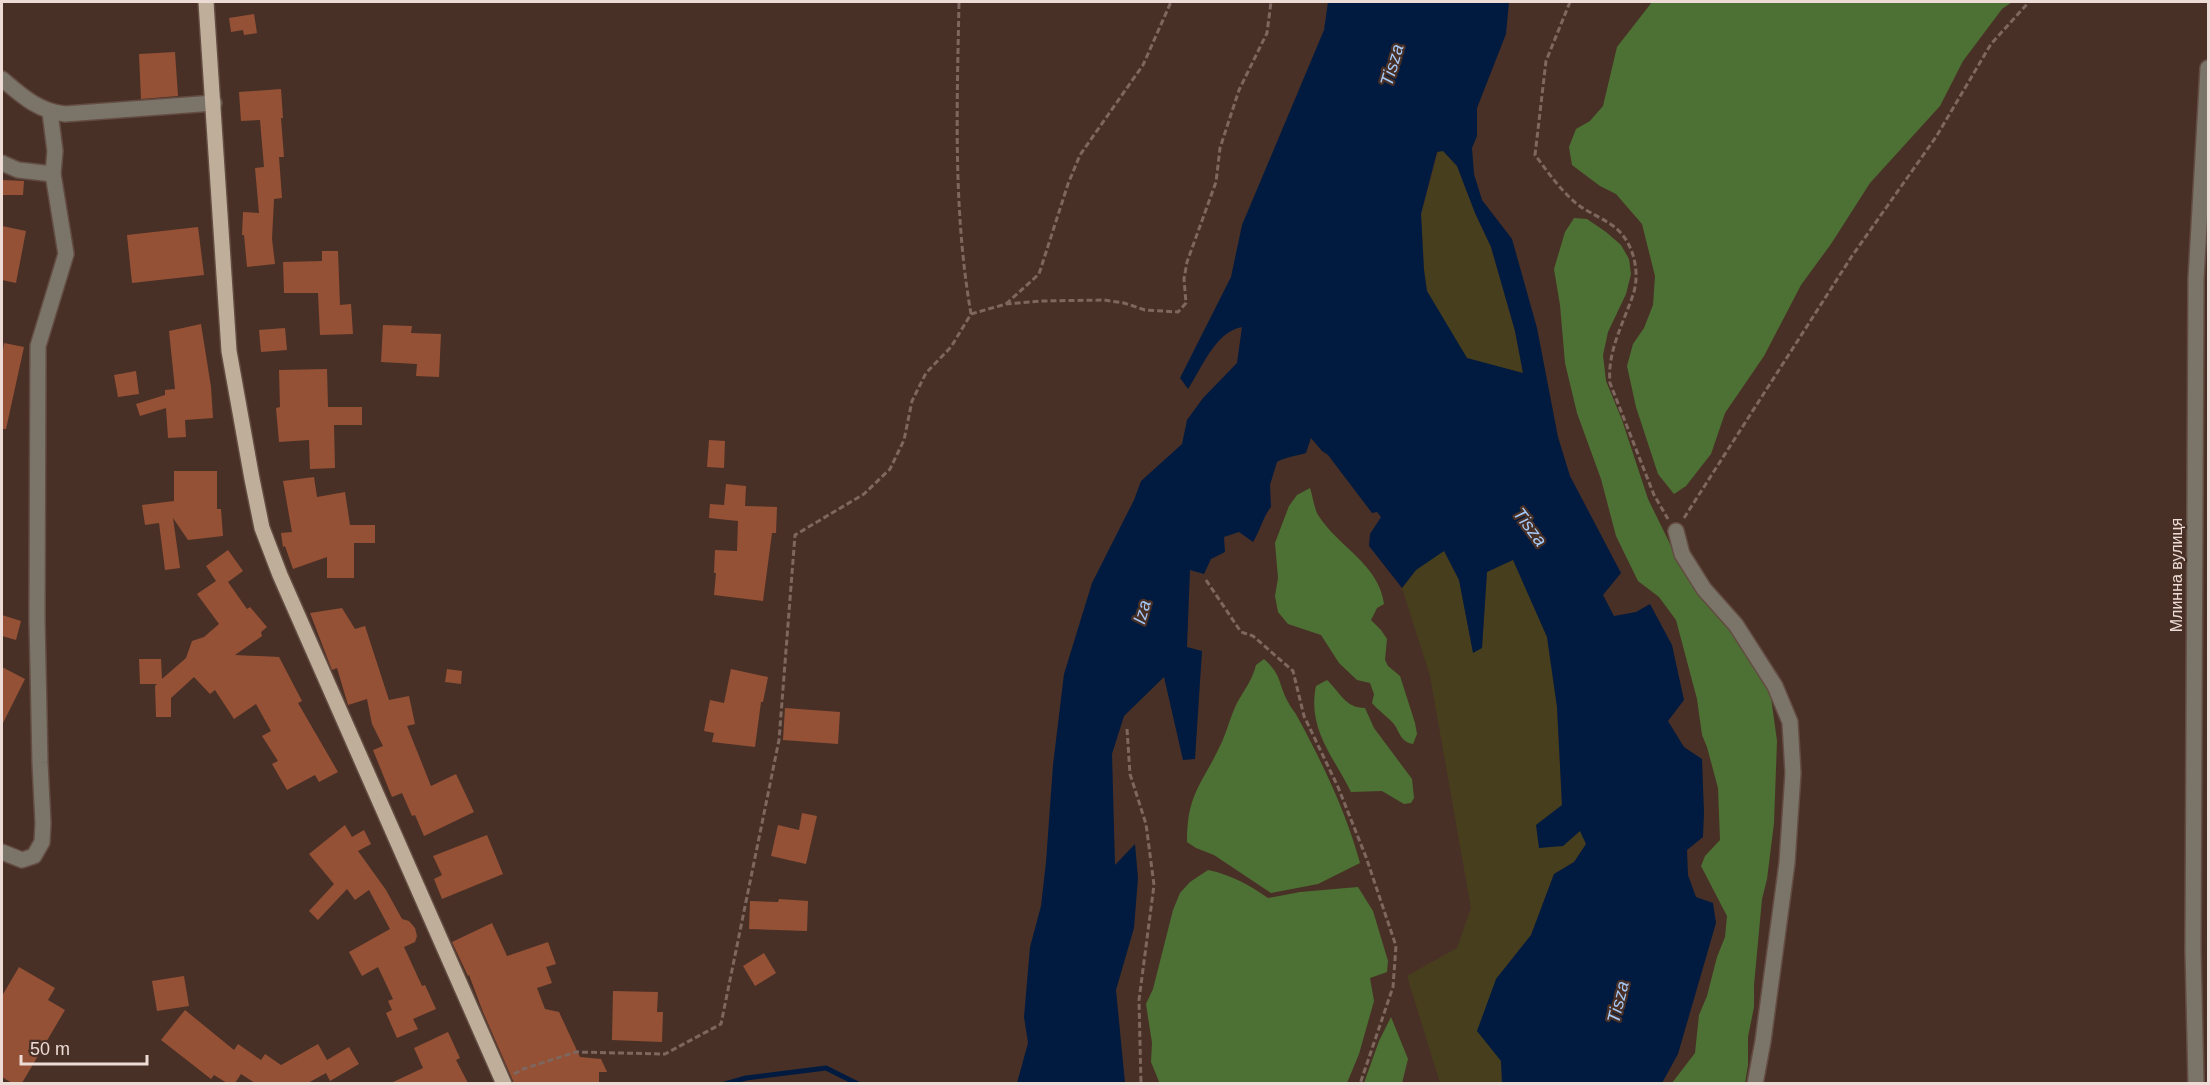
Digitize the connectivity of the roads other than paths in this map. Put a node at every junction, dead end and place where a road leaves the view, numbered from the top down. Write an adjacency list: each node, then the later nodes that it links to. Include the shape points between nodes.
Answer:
1 (206, 2): 4 (main road)
2 (2208, 68): 9 (street, Млинна вулиця, via 2196,279)
3 (2, 79): 5 (street, via 32,104)
4 (214, 103): 5 (street); 11 (main road, via 229,351 262,528)
5 (50, 112): 7 (street, via 55,151)
6 (2, 163): 7 (street, via 18,170)
7 (53, 174): 10 (street, via 66,254 38,346 37,619 43,833 34,856 22,860)
8 (1676, 531): 12 (street, via 1682,554 1704,589 1736,625 1775,686 1790,722 1793,773 1787,863)
9 (2201, 687): 13 (street, Млинна вулиця, via 2193,950)
10 (2, 852)
11 (503, 1082)
12 (1755, 1083)
13 (2196, 1083)

